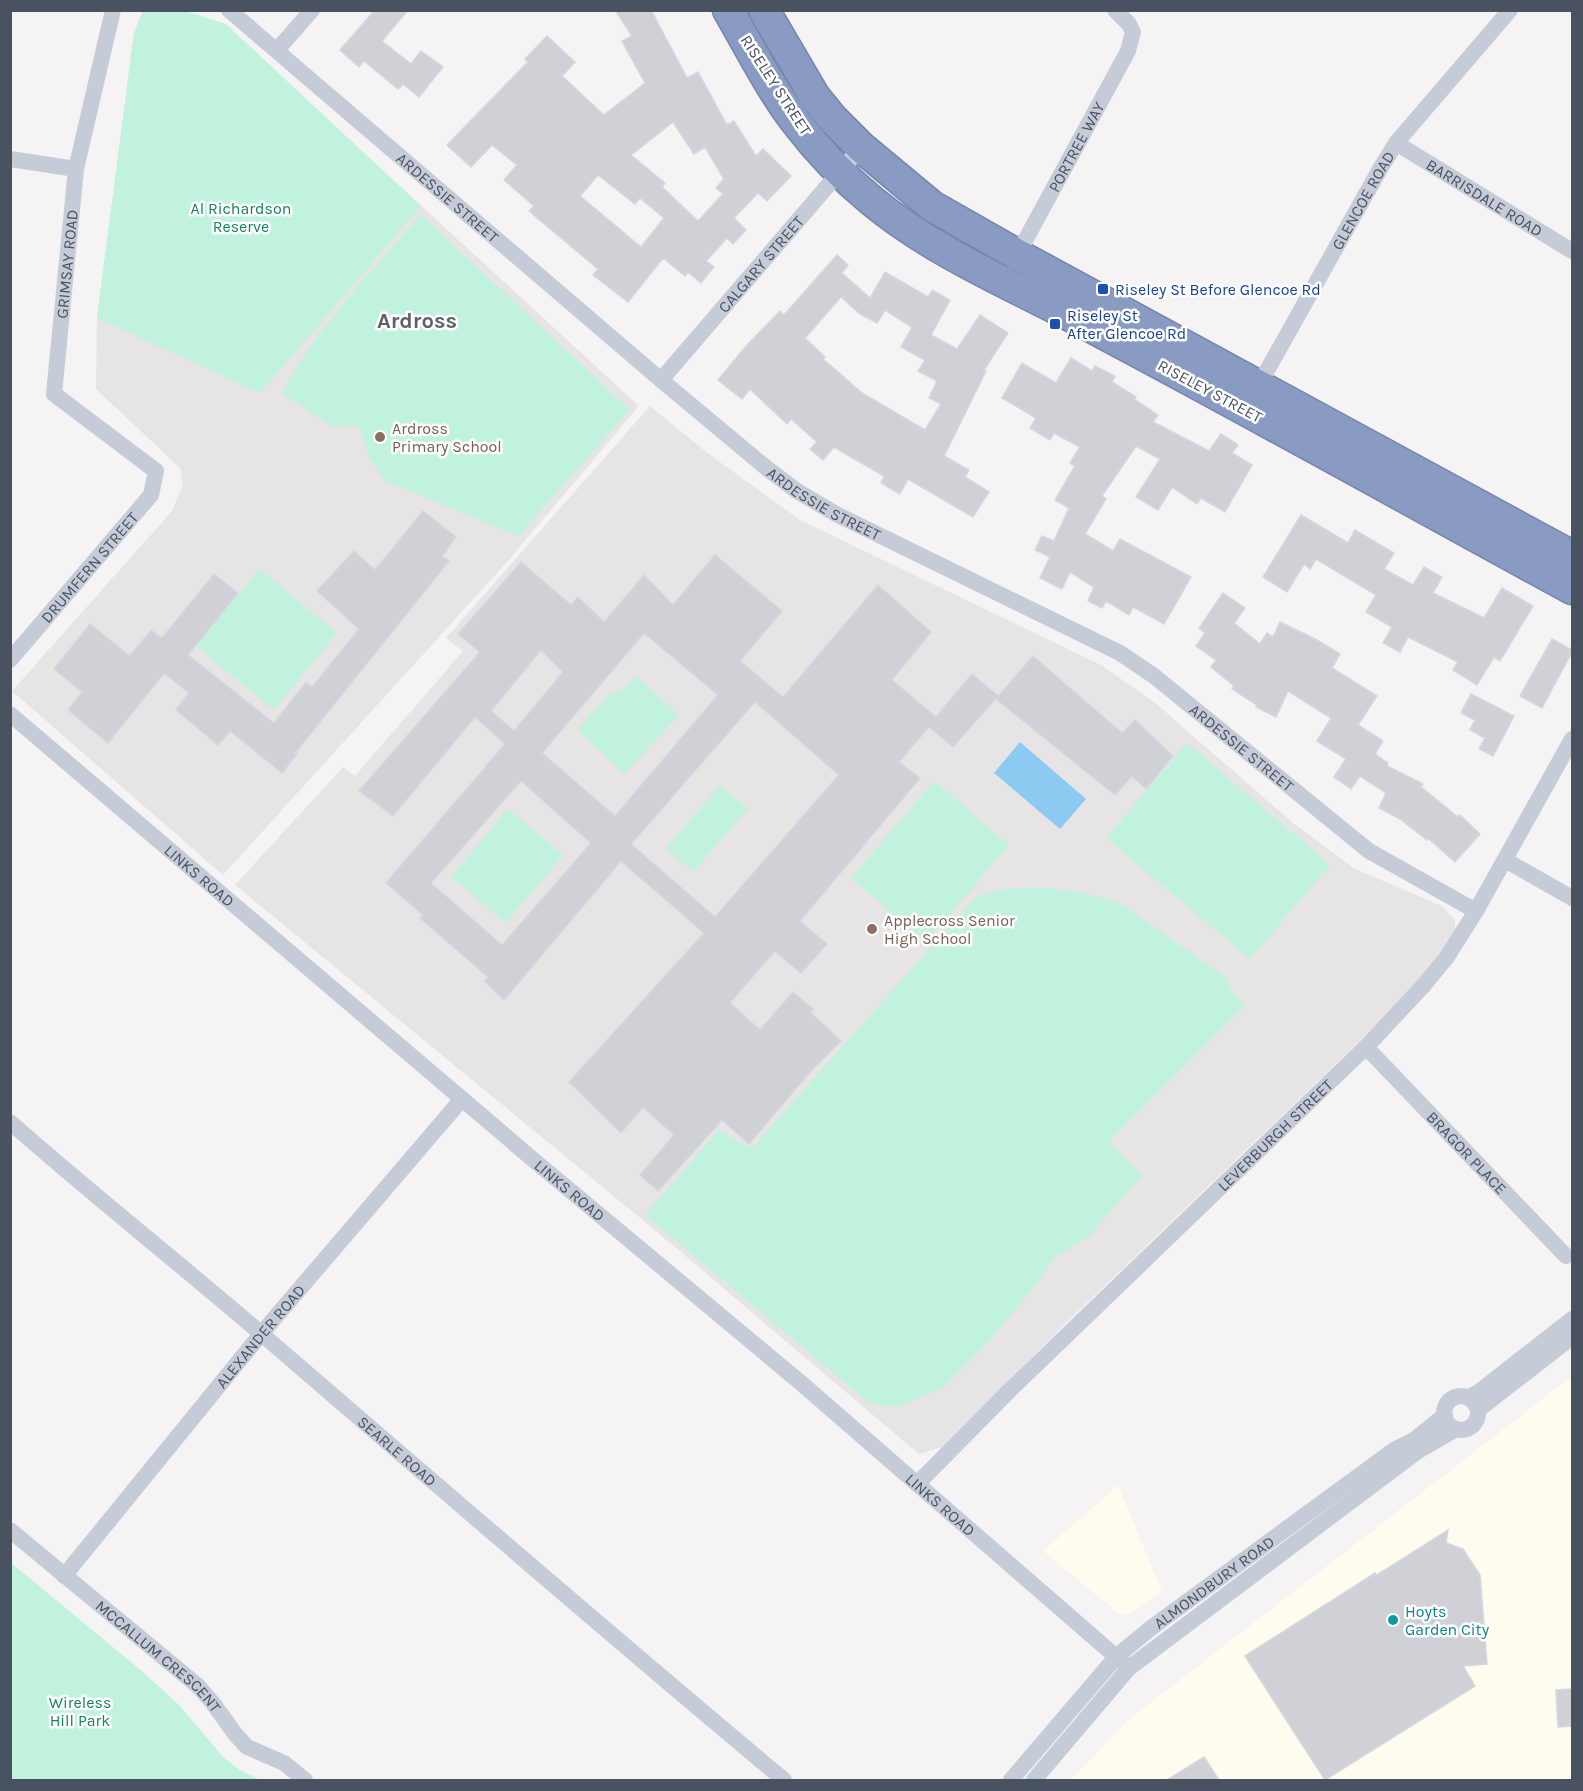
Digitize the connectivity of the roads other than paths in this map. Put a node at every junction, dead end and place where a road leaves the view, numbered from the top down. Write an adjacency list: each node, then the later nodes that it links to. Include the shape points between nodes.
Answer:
1 (113, 10): 12 (street, GRIMSAY ROAD)
2 (229, 10): 8 (street, ARDESSIE STREET)
3 (312, 10): 8 (street)
4 (728, 10): 13 (highway, RISELEY STREET, via 795,121)
5 (764, 10): 10 (highway, RISELEY STREET, via 815,97)
6 (1115, 10): 15 (street, PORTREE WAY, via 1133,32 1128,51)
7 (1510, 10): 9 (street, GLENCOE ROAD)
8 (277, 50): 17 (street, ARDESSIE STREET)
9 (1396, 143): 14 (street, BARRISDALE ROAD); 18 (street, GLENCOE ROAD)
10 (861, 147): 13 (street, CALGARY STREET); 15 (highway, RISELEY STREET, via 932,206)
11 (10, 159): 12 (street)
12 (76, 169): 19 (street, GRIMSAY ROAD, via 54,394)
13 (839, 171): 16 (highway, RISELEY STREET, via 918,235); 17 (street, CALGARY STREET)
14 (1572, 251)
15 (1018, 255): 16 (street, PORTREE WAY); 18 (highway, RISELEY STREET)
16 (999, 280): 18 (highway, RISELEY STREET)
17 (661, 380): 27 (street, ARDESSIE STREET, via 769,470 816,503 1120,653 1369,851)
18 (1252, 397): 20 (highway, RISELEY STREET); 21 (highway, RISELEY STREET)
19 (156, 471): 22 (street, DRUMFERN STREET, via 151,495)
20 (1572, 556)
21 (1572, 589)
22 (10, 660)
23 (10, 714): 29 (street, LINKS ROAD)
24 (1572, 739): 25 (street, LEVERBURGH STREET)
25 (1505, 860): 26 (street); 27 (street, LEVERBURGH STREET)
26 (1572, 898)
27 (1476, 911): 28 (street, LEVERBURGH STREET, via 1447,957)
28 (1366, 1047): 31 (street, BRAGOR PLACE); 38 (street, LEVERBURGH STREET)
29 (462, 1098): 33 (street, ALEXANDER ROAD); 38 (street, LINKS ROAD)
30 (10, 1122): 33 (street, SEARLE ROAD)
31 (1566, 1256)
32 (1572, 1318): 35 (street, via 1480,1391)
33 (261, 1334): 40 (street, ALEXANDER ROAD); 43 (street, SEARLE ROAD, via 595,1623)
34 (1572, 1337): 35 (street)
35 (1473, 1404): 36 (street, via 1460,1397 1453,1399 1447,1404); 37 (street, via 1477,1417 1474,1424 1468,1429)
36 (1445, 1415): 37 (street); 41 (street, ALMONDBURY ROAD, via 1151,1628)
37 (1456, 1429): 41 (street, ALMONDBURY ROAD, via 1418,1451)
38 (917, 1484): 41 (street, LINKS ROAD)
39 (10, 1530): 40 (street, MCCALLUM CRESCENT)
40 (64, 1576): 42 (street, MCCALLUM CRESCENT, via 198,1686 247,1747 284,1763)
41 (1123, 1662): 44 (street, ALMONDBURY ROAD); 45 (street, ALMONDBURY ROAD)
42 (305, 1780)
43 (784, 1780)
44 (1011, 1780)
45 (1034, 1780)

